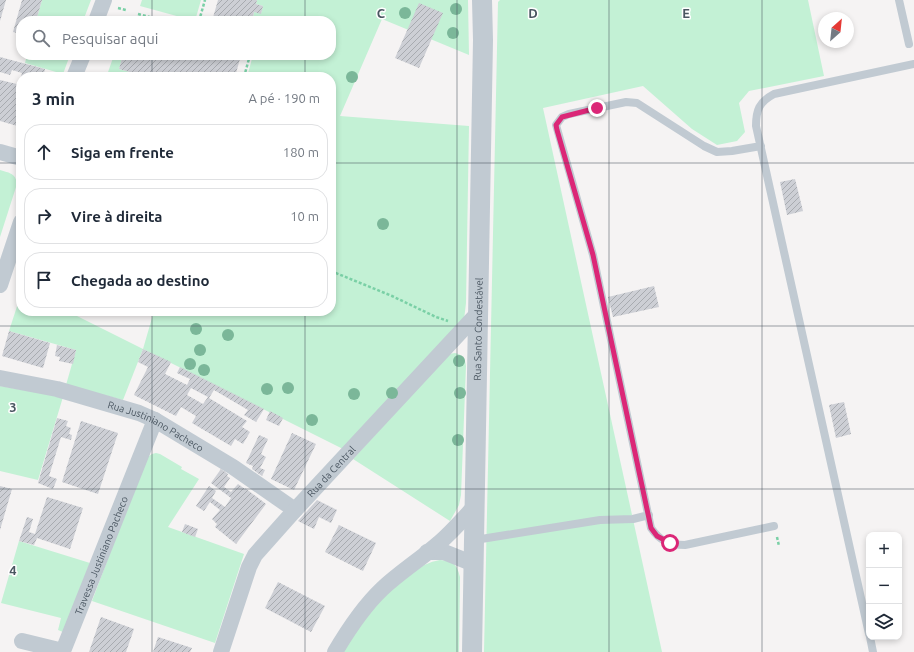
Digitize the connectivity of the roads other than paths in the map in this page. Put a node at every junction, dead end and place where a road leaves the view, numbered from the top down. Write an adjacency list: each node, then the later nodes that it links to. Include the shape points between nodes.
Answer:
1 (104, 0): 4 (street)
2 (899, 0): 5 (lane)
3 (483, 2): 14 (street, Rua Santo Condestável)
4 (98, 16)
5 (908, 44)
6 (80, 60): 8 (street)
7 (914, 64): 9 (lane, via 774,94 760,106 756,115)
8 (76, 72)
9 (761, 146): 19 (lane, via 717,152 637,103 626,102 569,114 562,117 556,125 593,255); 24 (lane)
10 (0, 152): 11 (street)
11 (16, 157)
12 (16, 237): 13 (street)
13 (0, 285)
14 (479, 312): 17 (street, Rua Santo Condestável); 18 (street, Rua da Central)
15 (0, 378): 16 (street, Rua Justiniano Pacheco, via 73,393)
16 (154, 420): 18 (street, Rua Justiniano Pacheco, via 233,467); 25 (street, Travessa Justiniano Pacheco, via 64,652)
17 (475, 506): 21 (street, Rua Santo Condestável); 22 (street, via 454,530)
18 (295, 510): 27 (street, Rua da Central, via 255,555)
19 (649, 515): 20 (lane, via 651,528 657,536 677,545); 21 (lane)
20 (774, 526)
21 (474, 540): 23 (street, Rua Santo Condestável)
22 (427, 552): 23 (street, via 444,552); 28 (street, via 382,589 363,611)
23 (474, 564): 29 (street, Rua Santo Condestável)
24 (866, 622)
25 (22, 640)
26 (870, 640): 30 (lane)
27 (221, 652)
28 (335, 652)
29 (472, 652)
30 (873, 652)

